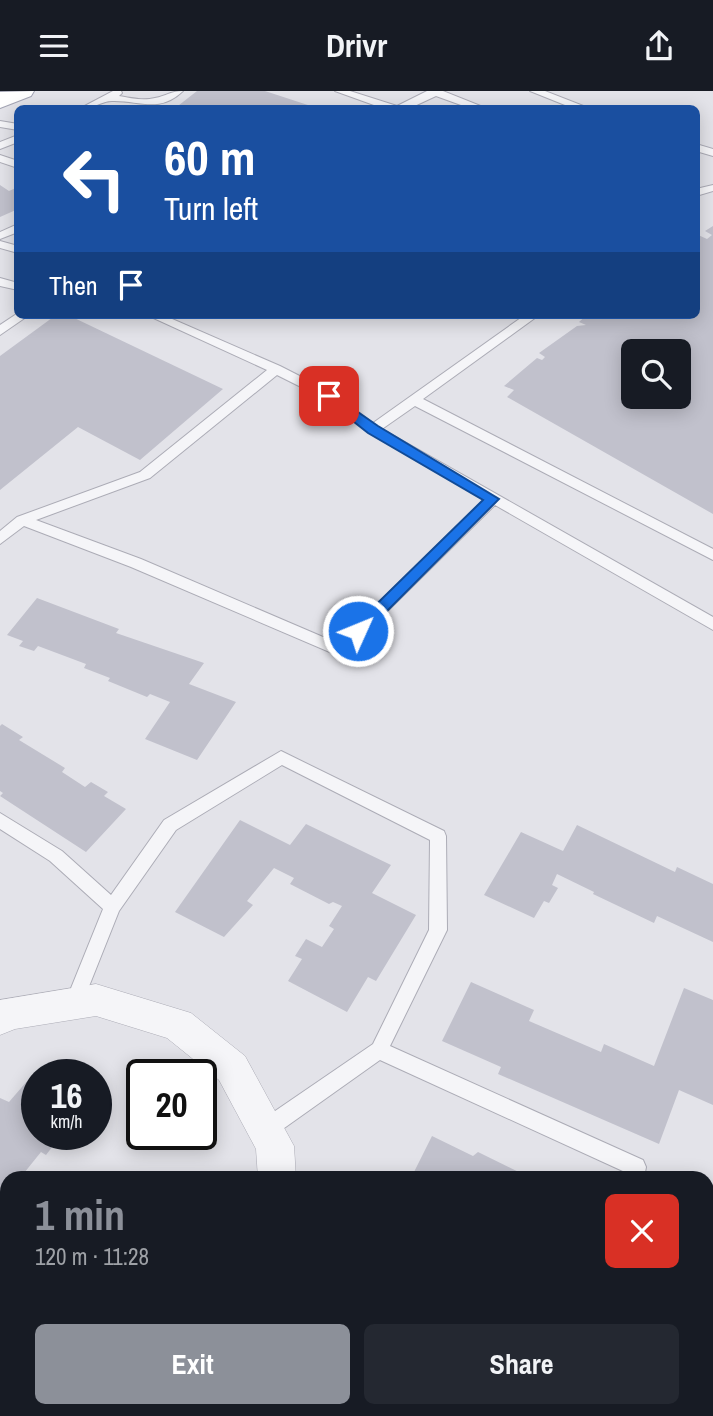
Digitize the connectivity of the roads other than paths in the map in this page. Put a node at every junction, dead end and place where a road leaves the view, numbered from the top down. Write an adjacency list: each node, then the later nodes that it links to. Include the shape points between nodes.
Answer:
1 (22, 91): 8 (main road)
2 (122, 91): 7 (lane)
3 (178, 91): 7 (lane, via 148,103)
4 (340, 91): 10 (lane)
5 (435, 91): 11 (lane); 12 (lane)
6 (536, 91): 13 (lane)
7 (109, 97): 9 (lane)
8 (0, 101)
9 (92, 105)
10 (385, 105)
11 (406, 105)
12 (472, 105)
13 (575, 105)
14 (17, 319): 17 (lane)
15 (162, 319): 18 (lane)
16 (527, 319): 19 (lane)
17 (0, 331)
18 (276, 369): 20 (lane, via 329,396); 22 (lane, via 145,475)
19 (414, 400): 20 (lane); 24 (lane)
20 (373, 429): 21 (lane)
21 (492, 499): 22 (lane, via 339,650); 25 (lane)
22 (22, 520): 23 (lane)
23 (0, 539)
24 (713, 555)
25 (713, 624)
26 (0, 820): 27 (lane, via 56,856)
27 (112, 907): 28 (lane); 30 (lane, via 170,825 281,757 438,836 438,930)
28 (74, 1003): 29 (street); 31 (street, via 96,1000 178,1025 232,1068)
29 (0, 1018)
30 (379, 1050): 31 (lane); 33 (lane, via 636,1167)
31 (266, 1129): 32 (street, via 275,1146)
32 (277, 1171)
33 (635, 1171)

